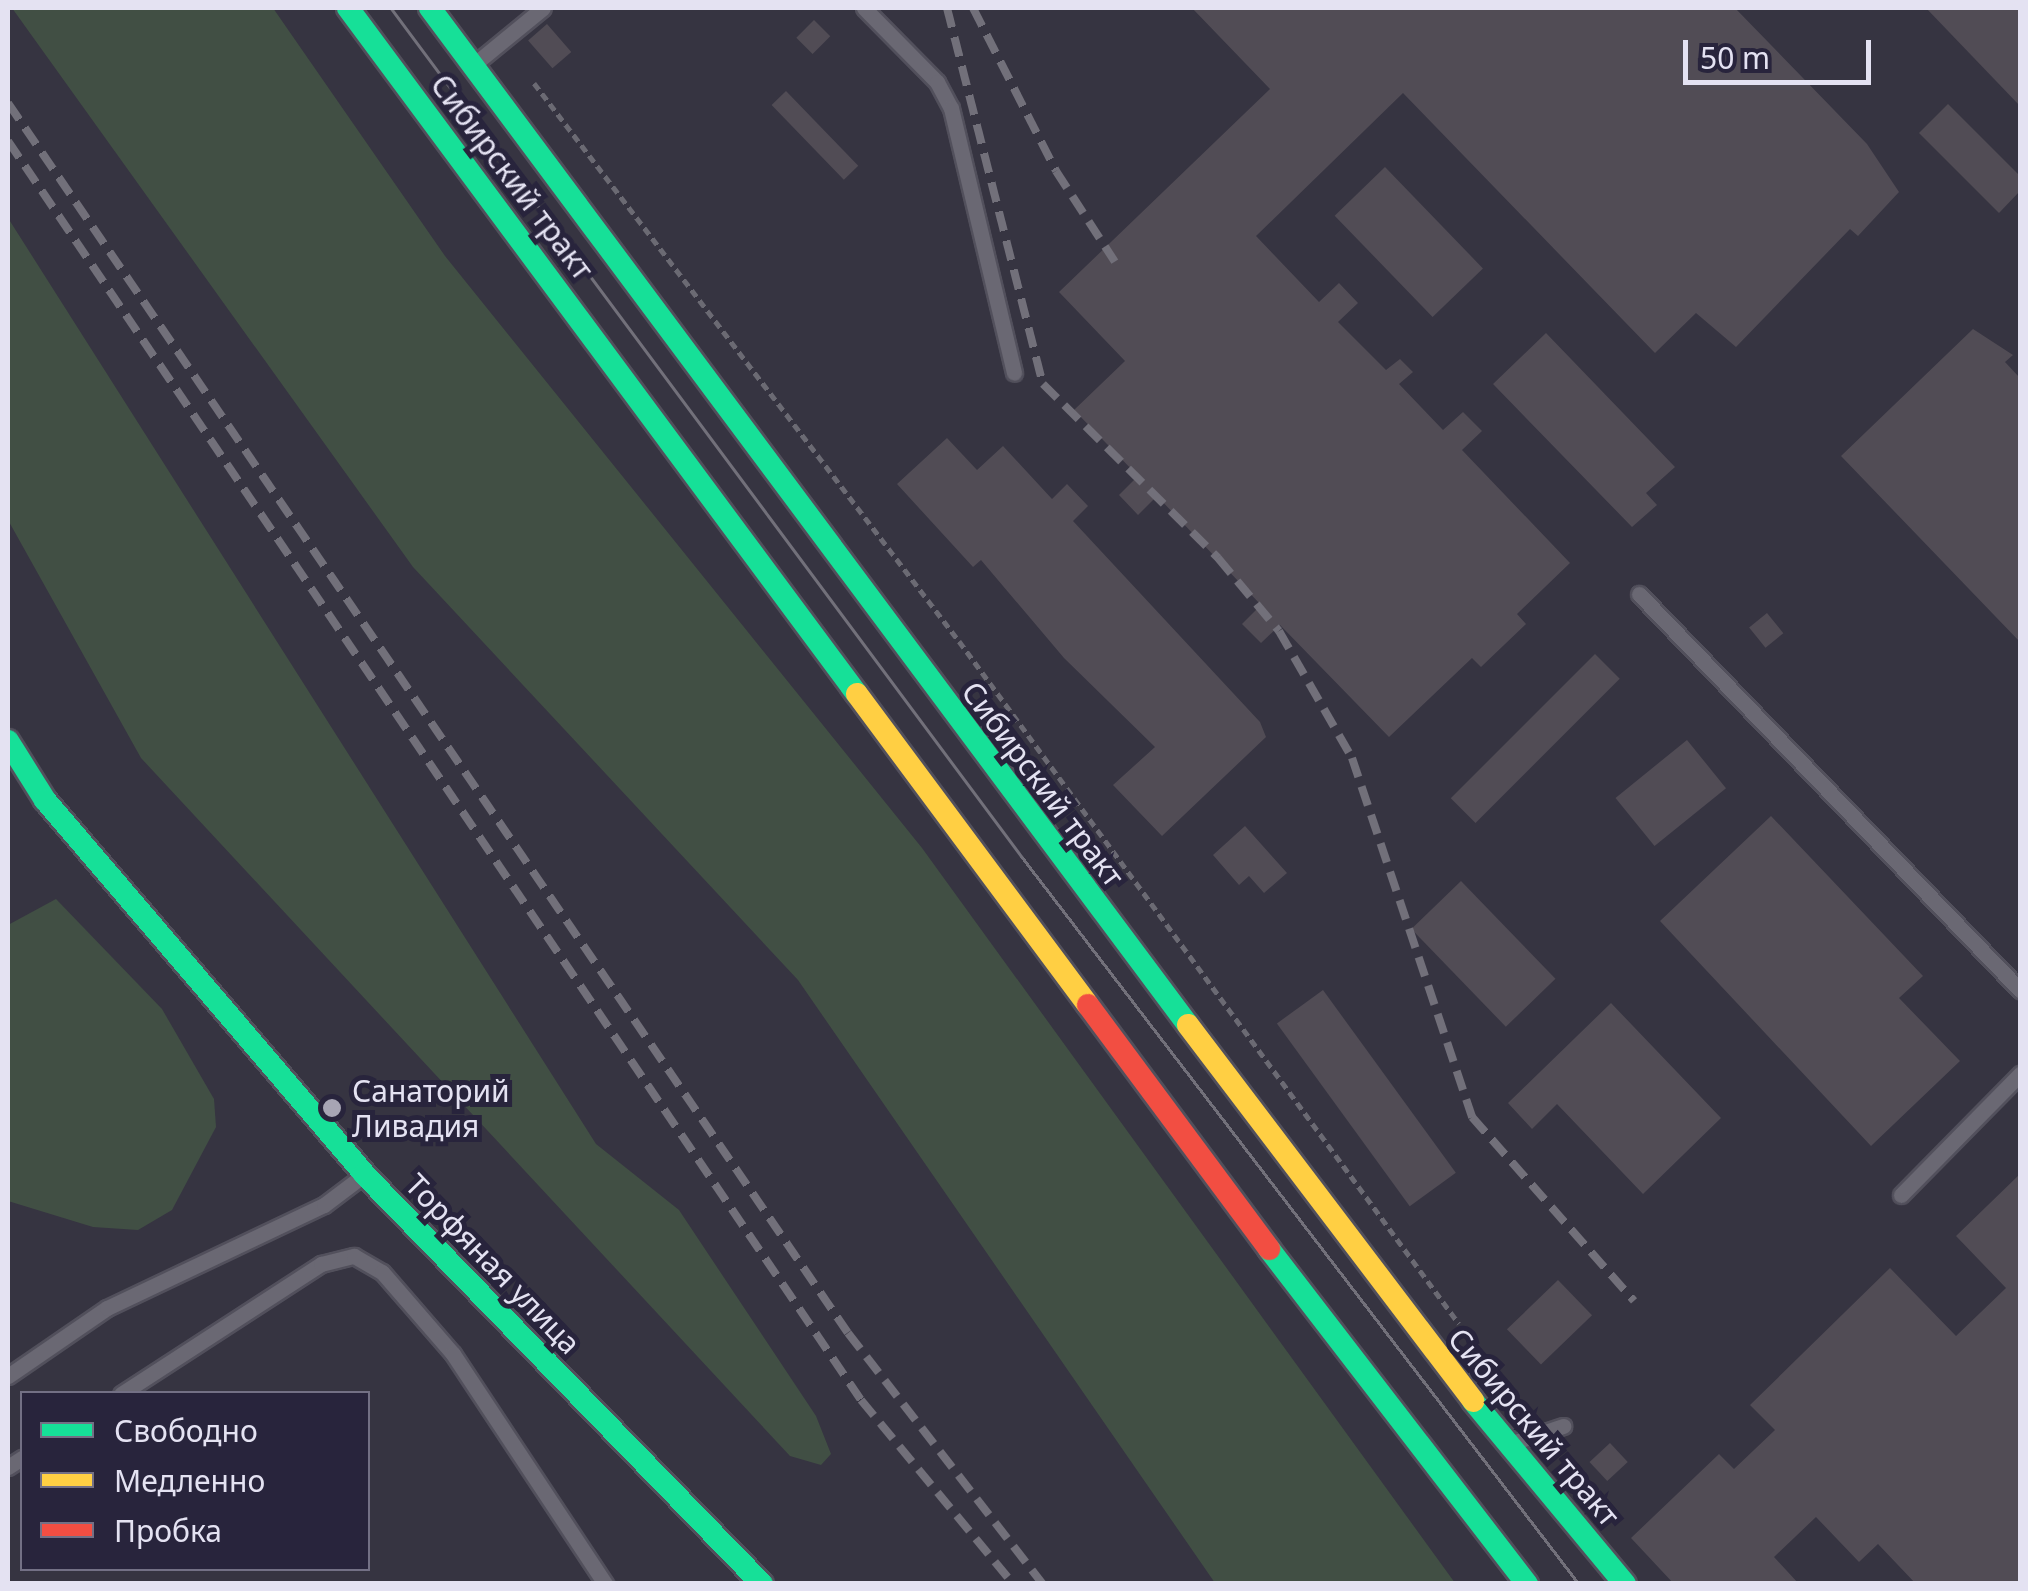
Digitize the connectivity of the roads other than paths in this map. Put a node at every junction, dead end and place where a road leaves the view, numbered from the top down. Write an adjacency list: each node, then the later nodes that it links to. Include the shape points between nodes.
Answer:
1 (348, 8): 19 (main road, Сибирский тракт, via 1366,1379)
2 (430, 8): 5 (main road, Сибирский тракт)
3 (543, 8): 5 (lane)
4 (864, 8): 6 (lane, via 937,82 951,108)
5 (472, 65): 16 (main road, Сибирский тракт)
6 (1014, 373)
7 (1639, 594): 9 (lane)
8 (8, 742): 11 (main road, Торфяная улица, via 45,800)
9 (2020, 990)
10 (2020, 1074): 12 (lane)
11 (364, 1174): 13 (lane, via 324,1205 106,1308); 18 (main road, Торфяная улица)
12 (1901, 1195)
13 (8, 1376)
14 (126, 1391): 17 (lane, via 321,1264 354,1256 382,1272 453,1354)
15 (1563, 1426): 16 (lane)
16 (1508, 1444): 20 (main road, Сибирский тракт)
17 (605, 1584)
18 (762, 1584)
19 (1527, 1584)
20 (1625, 1584)

